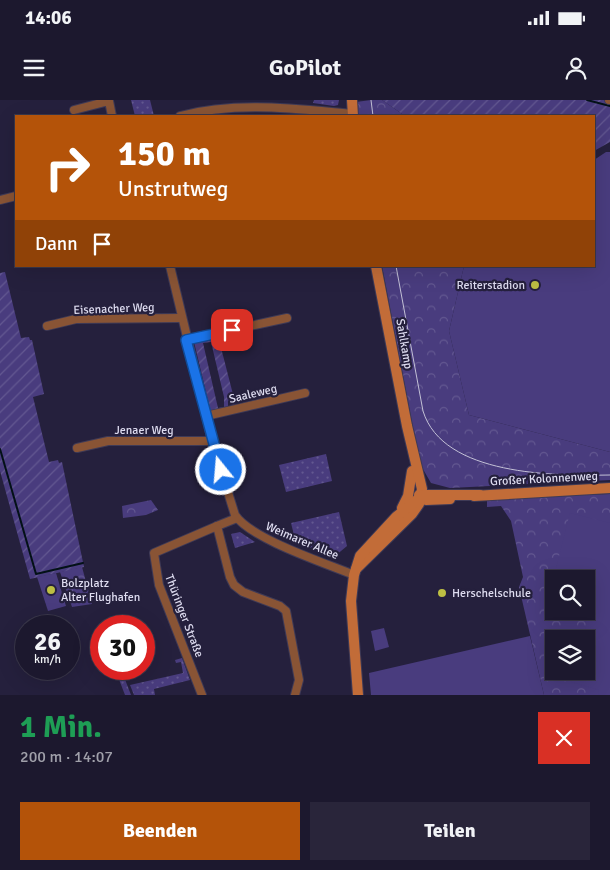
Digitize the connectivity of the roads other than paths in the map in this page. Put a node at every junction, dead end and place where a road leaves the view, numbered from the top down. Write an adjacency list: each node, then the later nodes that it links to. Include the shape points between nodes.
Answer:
1 (352, 100): 5 (street)
2 (74, 110): 3 (street, via 109,101)
3 (112, 115)
4 (186, 115): 5 (street, via 254,107)
5 (353, 115)
6 (15, 196): 7 (street)
7 (0, 200)
8 (170, 267): 10 (street)
9 (376, 267): 18 (street, Sahlkamp)
10 (181, 318): 12 (street, Eisenacher Weg, via 76,319); 13 (street)
11 (287, 318): 13 (street)
12 (47, 326)
13 (186, 340): 15 (street)
14 (305, 393): 15 (street, Saaleweg)
15 (206, 416): 16 (street)
16 (212, 441): 17 (street, Jenaer Weg, via 108,441); 26 (street)
17 (77, 448)
18 (416, 472): 20 (street, via 429,486); 22 (street, Sahlkamp, via 415,488); 25 (street, Sahlkamp)
19 (610, 488): 21 (street, Großer Kolonnenweg)
20 (448, 494): 21 (street, Großer Kolonnenweg); 22 (street, Großer Kolonnenweg)
21 (480, 496): 23 (street, Großer Kolonnenweg)
22 (420, 497): 23 (street, Großer Kolonnenweg); 24 (street); 25 (street, Sahlkamp)
23 (434, 501): 24 (street, Großer Kolonnenweg)
24 (412, 514): 28 (street)
25 (396, 517): 28 (street, Sahlkamp, via 362,552)
26 (237, 518): 27 (street, Thüringer Straße); 28 (street, Weimarer Allee, via 267,540)
27 (217, 526): 29 (street, Thüringer Straße, via 154,553 159,585); 30 (street, via 234,586 286,611 299,680)
28 (355, 572): 31 (street, Sahlkamp, via 352,601)
29 (202, 695)
30 (295, 695)
31 (358, 695)

